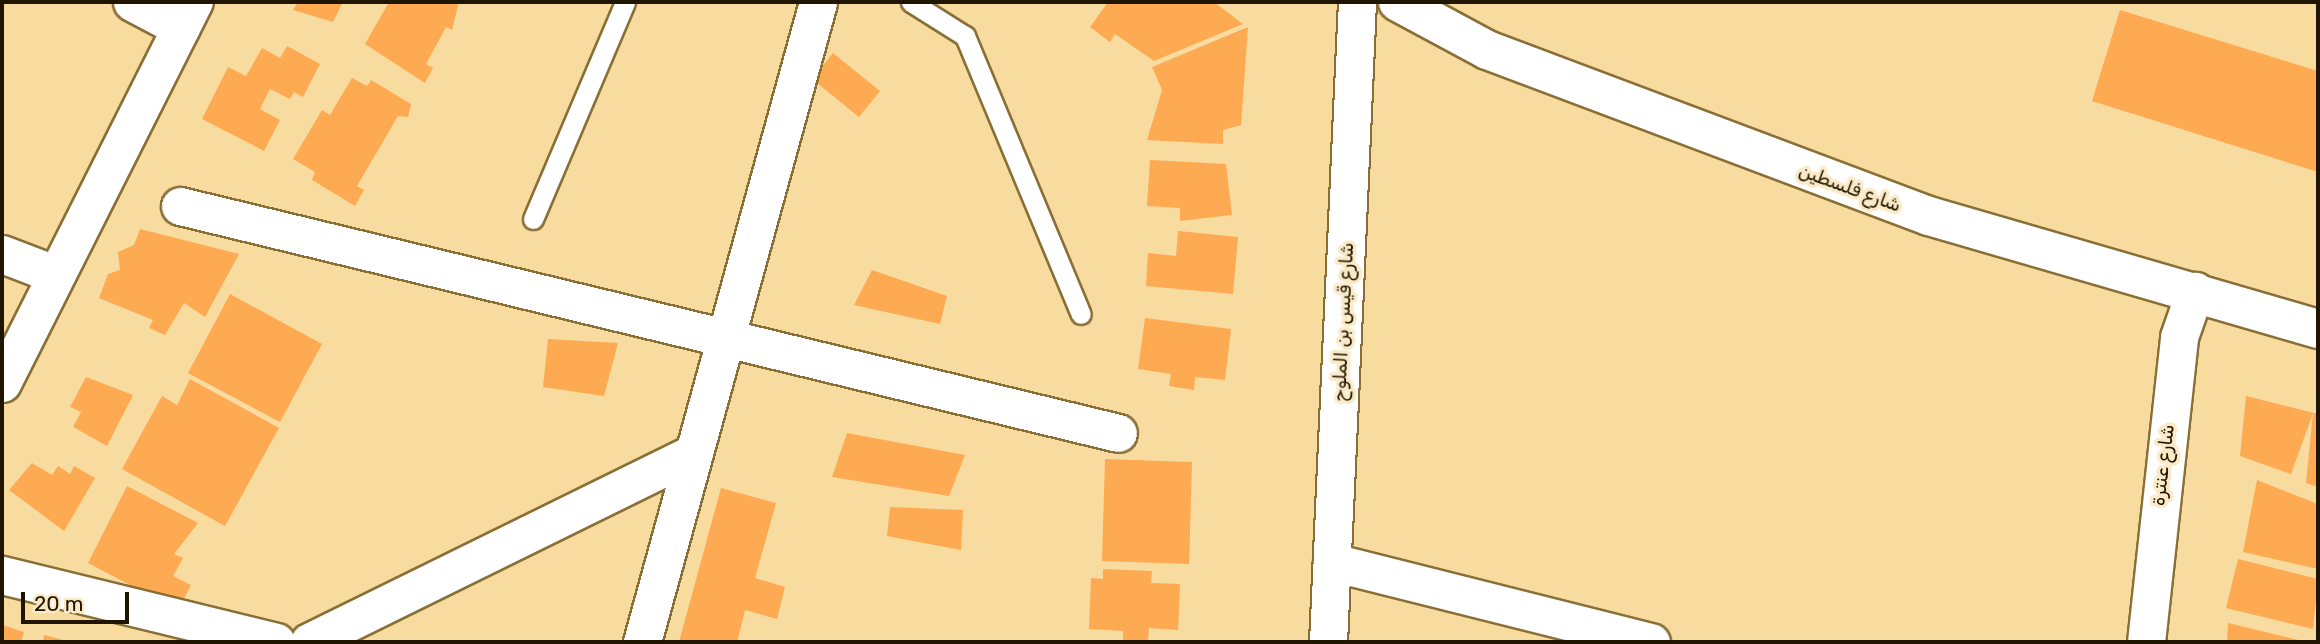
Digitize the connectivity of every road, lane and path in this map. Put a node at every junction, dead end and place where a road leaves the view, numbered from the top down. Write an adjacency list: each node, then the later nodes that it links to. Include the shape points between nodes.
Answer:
1 (132, 2): 7 (street)
2 (625, 2): 9 (lane)
3 (818, 2): 15 (street)
4 (911, 2): 13 (lane, via 965,36)
5 (1357, 2): 19 (street, شارع قيس بن الملوح)
6 (1417, 7): 12 (street, شارع فلسطين, via 1487,50 1694,133 2079,264)
7 (188, 15): 11 (street)
8 (180, 206): 15 (street)
9 (533, 219)
10 (2, 254): 11 (street)
11 (54, 274): 16 (street)
12 (2195, 290): 14 (street, شارع فلسطين); 26 (street, شارع عنترة, via 2179,337)
13 (1081, 314)
14 (2318, 329)
15 (721, 340): 17 (street); 18 (street)
16 (2, 383)
17 (1118, 432)
18 (691, 454): 22 (street); 23 (street)
19 (1332, 562): 24 (street, شارع قيس بن الملوح); 25 (street)
20 (2, 575): 21 (street)
21 (276, 642)
22 (309, 642)
23 (642, 642)
24 (1328, 642)
25 (1651, 642)
26 (2146, 642)

